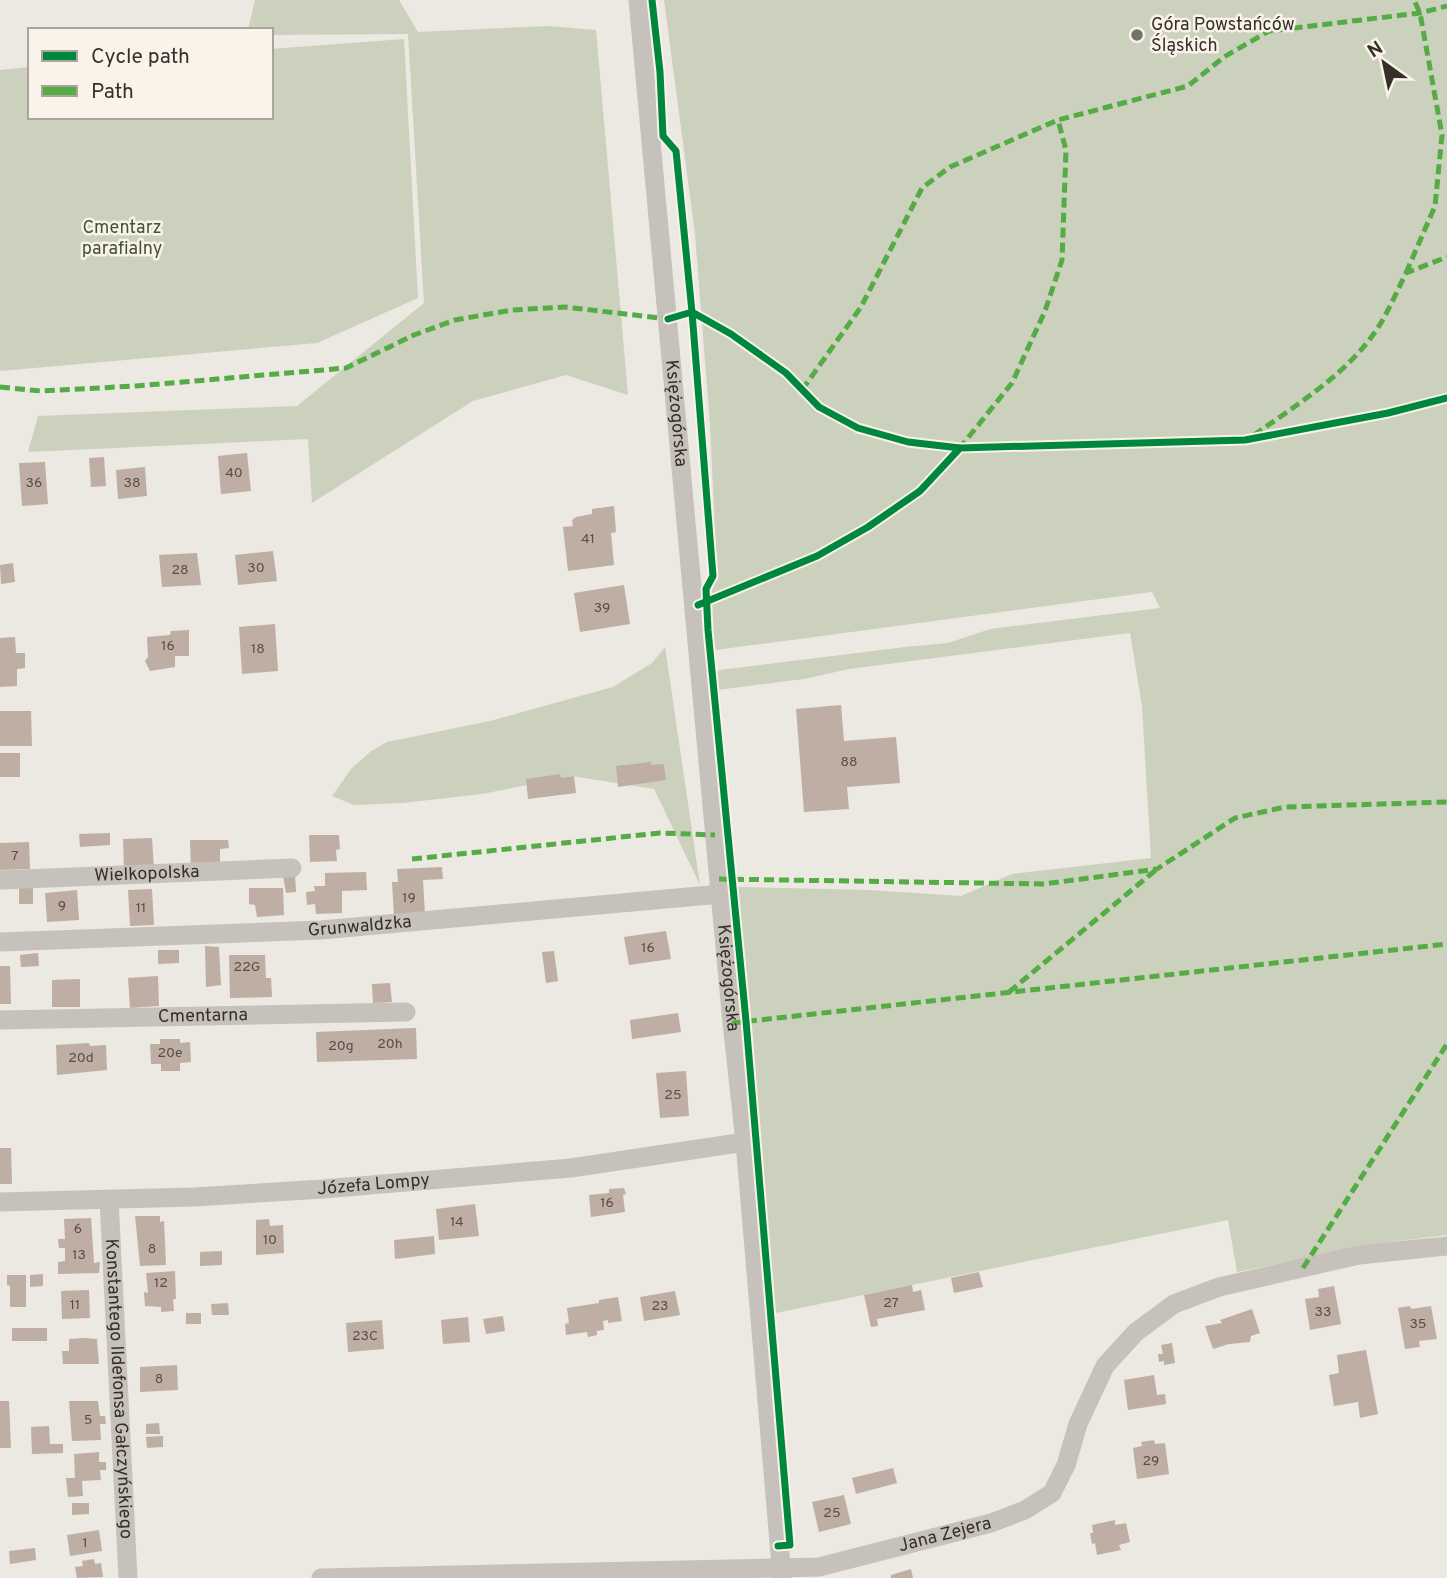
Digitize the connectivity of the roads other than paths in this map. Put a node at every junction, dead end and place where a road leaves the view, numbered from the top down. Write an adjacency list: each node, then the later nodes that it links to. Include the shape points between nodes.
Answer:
1 (638, 0): 4 (street, Księżogórska)
2 (292, 868): 3 (street, Wielkopolska)
3 (0, 880)
4 (721, 894): 5 (street, Grunwaldzka, via 321,930); 8 (street, Księżogórska)
5 (0, 942)
6 (406, 1012): 7 (street, Cmentarna)
7 (0, 1020)
8 (745, 1142): 9 (street, Józefa Lompy, via 571,1168 323,1189); 13 (street, Księżogórska)
9 (109, 1200): 10 (street, Józefa Lompy); 14 (street, Konstantego Ildefonsa Gałczyńskiego)
10 (0, 1202)
11 (1447, 1246): 12 (street, Jana Zejera, via 1359,1255 1219,1287 1174,1304 1136,1332 1105,1366 1052,1493 991,1523)
12 (822, 1572): 13 (street, Jana Zejera)
13 (781, 1573): 15 (street, Jana Zejera)
14 (128, 1578)
15 (321, 1578)

